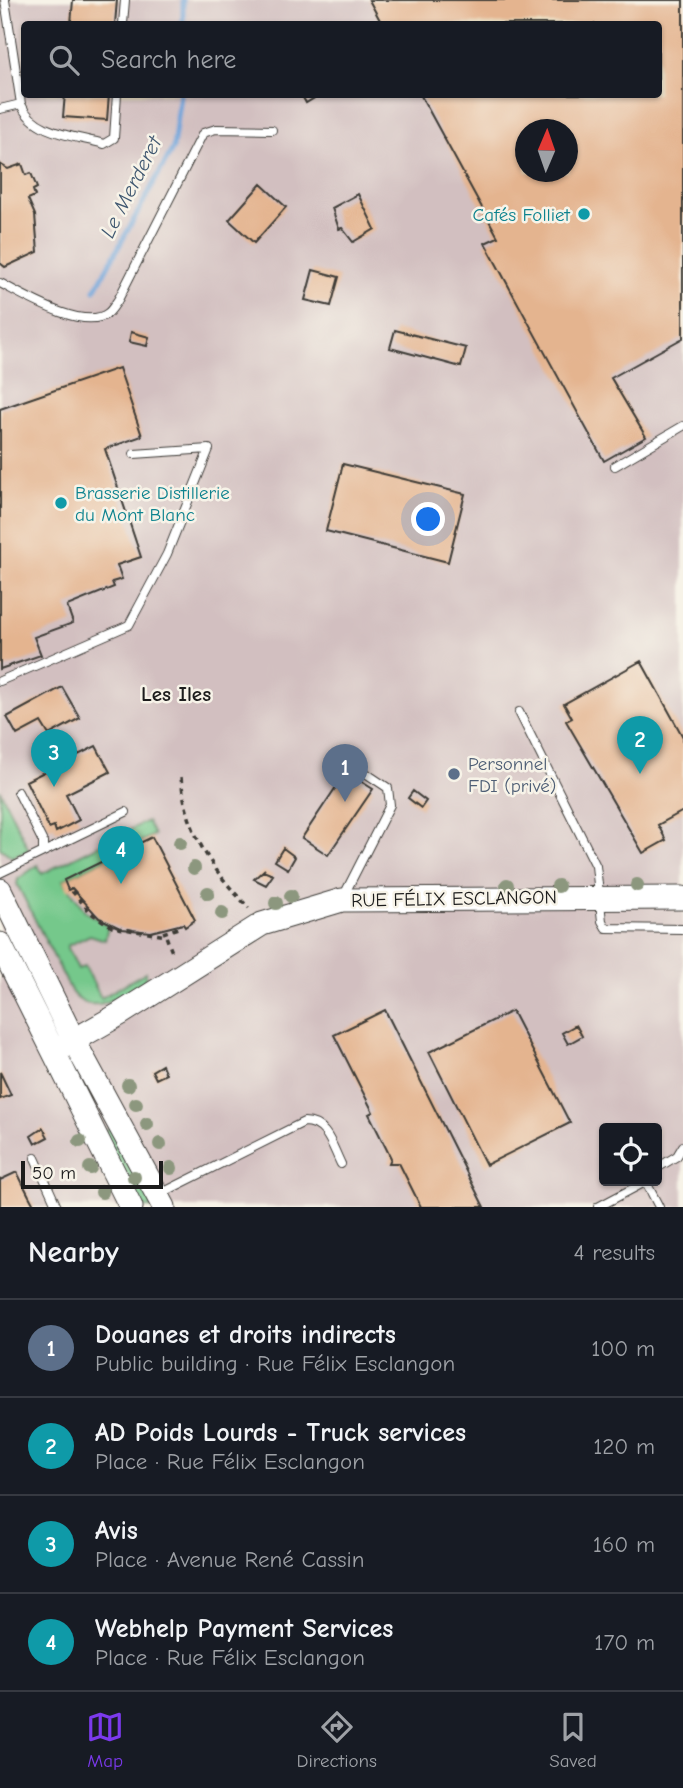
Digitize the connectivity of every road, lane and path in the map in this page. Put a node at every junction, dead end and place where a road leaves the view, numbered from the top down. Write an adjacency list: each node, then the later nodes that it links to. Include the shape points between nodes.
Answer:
1 (5, 0): 5 (lane)
2 (125, 0): 3 (lane)
3 (122, 21)
4 (21, 98): 7 (lane)
5 (21, 98)
6 (117, 98): 7 (lane, via 114,138 104,144 35,125)
7 (22, 104): 8 (lane)
8 (0, 109)
9 (272, 130): 10 (lane, via 203,133 107,314 88,320 43,305)
10 (0, 283)
11 (683, 426): 13 (lane)
12 (134, 454): 14 (lane, via 209,449 167,554 129,625)
13 (615, 466)
14 (0, 681)
15 (519, 712): 24 (lane, via 596,866)
16 (355, 766): 26 (lane, via 388,788 390,805)
17 (181, 777): 27 (path, via 183,804 201,850)
18 (18, 792): 20 (lane, via 43,842)
19 (126, 812): 20 (lane)
20 (43, 852): 21 (lane)
21 (0, 873)
22 (0, 890): 31 (street)
23 (72, 891): 30 (path, via 91,913 112,927)
24 (601, 897): 25 (street, RUE FÉLIX ESCLANGON); 26 (street, RUE FÉLIX ESCLANGON); 29 (lane, via 601,921 606,928)
25 (683, 898)
26 (342, 900): 27 (street, RUE FÉLIX ESCLANGON)
27 (262, 924): 32 (street, RUE FÉLIX ESCLANGON)
28 (181, 927): 30 (path)
29 (683, 929)
30 (161, 934): 32 (path, via 169,940)
31 (6, 943): 33 (street)
32 (183, 974): 33 (street, RUE FÉLIX ESCLANGON)
33 (65, 1046): 40 (street); 42 (street)
34 (683, 1146): 37 (lane)
35 (35, 1158): 41 (lane)
36 (341, 1164): 40 (lane, via 324,1129 315,1122 304,1122)
37 (662, 1165)
38 (639, 1186): 43 (lane)
39 (649, 1186): 44 (lane)
40 (161, 1201)
41 (57, 1207)
42 (131, 1207)
43 (598, 1207)
44 (659, 1207)

